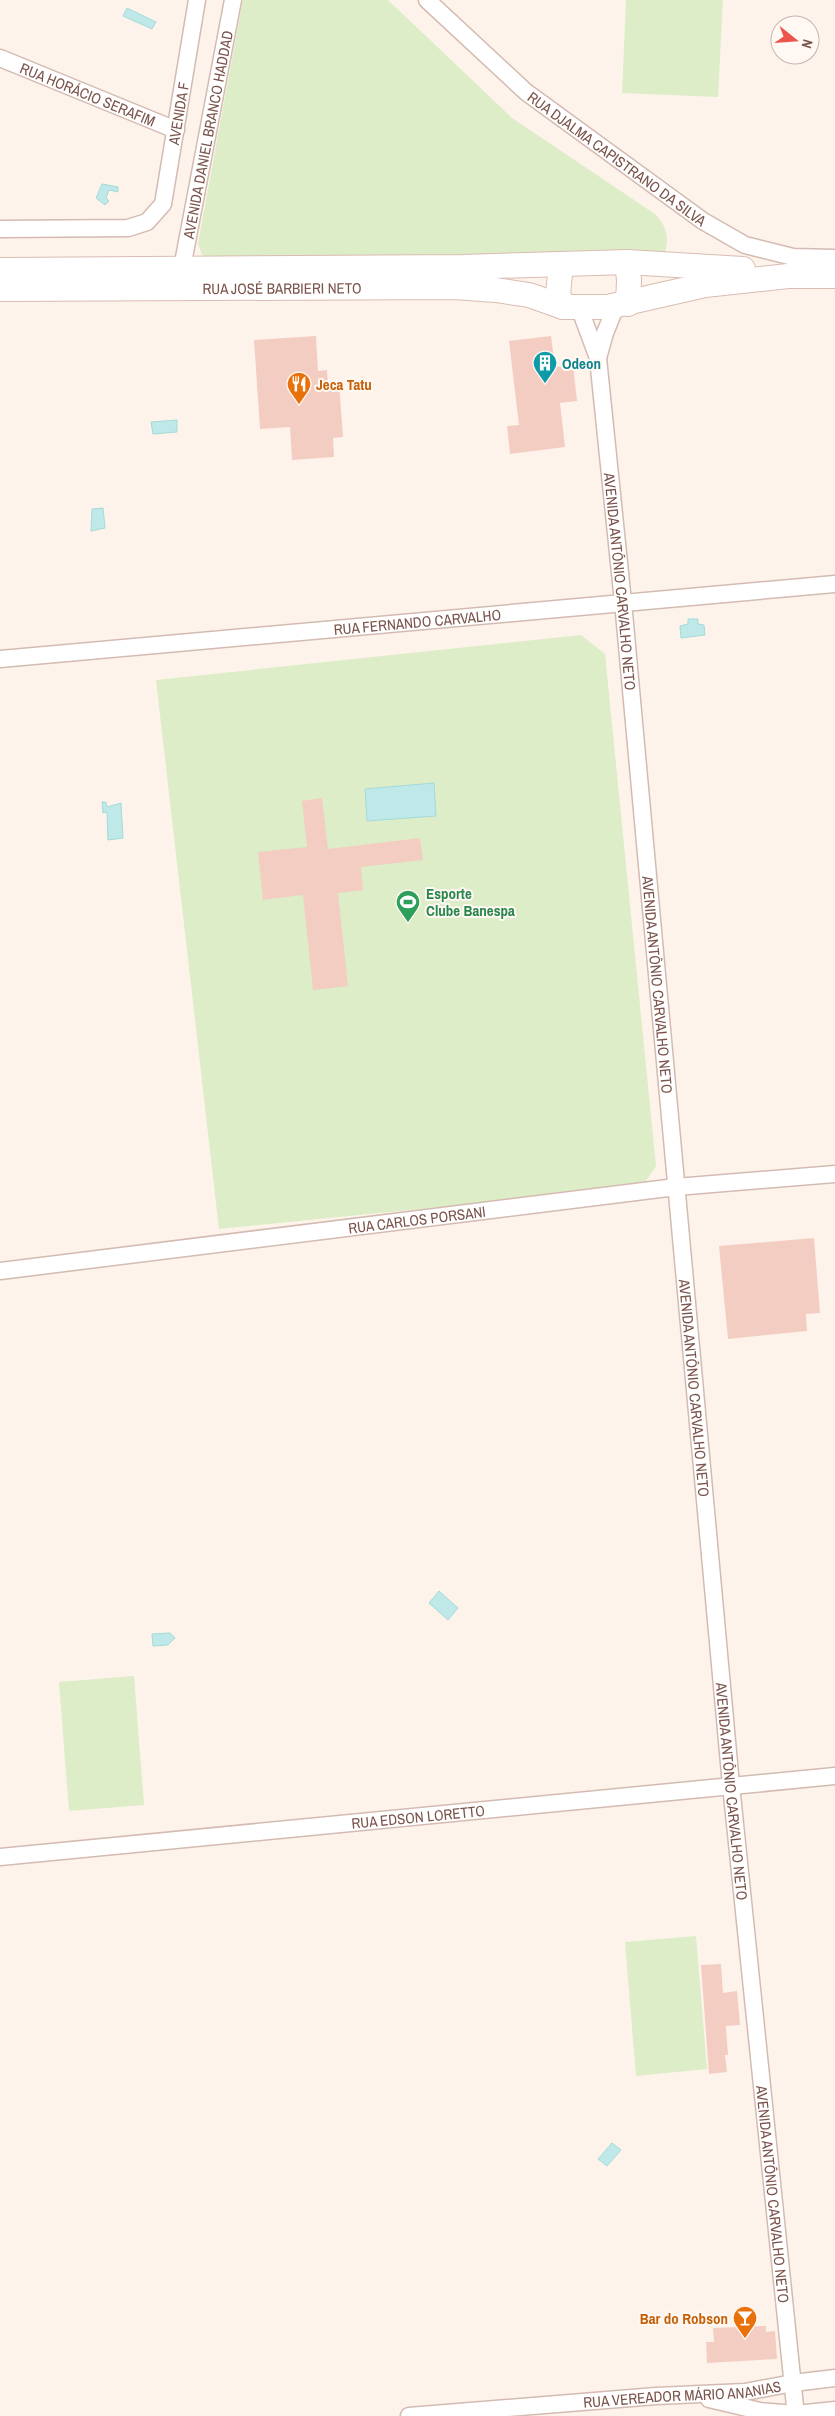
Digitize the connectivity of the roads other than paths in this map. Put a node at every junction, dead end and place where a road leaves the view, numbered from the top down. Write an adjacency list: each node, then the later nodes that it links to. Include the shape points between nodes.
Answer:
1 (197, 0): 5 (street, AVENIDA F)
2 (233, 0): 10 (street, AVENIDA DANIEL BRANCO HADDAD)
3 (427, 0): 7 (street, RUA DJALMA CAPISTRANO DA SILVA, via 526,92 703,221 744,245 793,257)
4 (0, 58): 5 (street, RUA HORÁCIO SERAFIM)
5 (176, 130): 6 (street, AVENIDA F, via 163,204 147,222 128,228)
6 (0, 229)
7 (835, 258)
8 (627, 262): 9 (main road, RUA JOSÉ BARBIERI NETO); 12 (main road, via 764,270); 15 (main road, via 629,280)
9 (561, 264): 10 (main road, RUA JOSÉ BARBIERI NETO, via 443,268); 16 (main road, via 558,294)
10 (182, 268): 11 (main road, RUA JOSÉ BARBIERI NETO)
11 (0, 270)
12 (788, 276): 13 (main road); 15 (main road, via 706,285)
13 (835, 276)
14 (0, 289): 16 (main road, RUA JOSÉ BARBIERI NETO, via 454,287 496,290)
15 (622, 305): 16 (main road, RUA JOSÉ BARBIERI NETO); 17 (street, via 604,333)
16 (571, 307): 17 (street)
17 (598, 358): 19 (street, AVENIDA ANTÔNIO CARVALHO NETO)
18 (835, 584): 19 (street, RUA FERNANDO CARVALHO)
19 (622, 602): 20 (street, RUA FERNANDO CARVALHO); 22 (street, AVENIDA ANTÔNIO CARVALHO NETO)
20 (0, 659)
21 (835, 1174): 22 (street, RUA CARLOS PORSANI)
22 (676, 1187): 23 (street, RUA CARLOS PORSANI); 25 (street, AVENIDA ANTÔNIO CARVALHO NETO)
23 (0, 1271)
24 (835, 1776): 25 (street, RUA EDSON LORETTO)
25 (731, 1785): 26 (street, RUA EDSON LORETTO); 28 (street, AVENIDA ANTÔNIO CARVALHO NETO)
26 (0, 1857)
27 (835, 2378): 28 (street, RUA VEREADOR MÁRIO ANANIAS)
28 (793, 2383): 29 (street, RUA VEREADOR MÁRIO ANANIAS, via 745,2392); 31 (street, AVENIDA ANTÔNIO CARVALHO NETO)
29 (690, 2394): 31 (street, via 760,2411); 32 (street, RUA VEREADOR MÁRIO ANANIAS)
30 (835, 2410): 31 (street)
31 (796, 2415)
32 (409, 2416)

